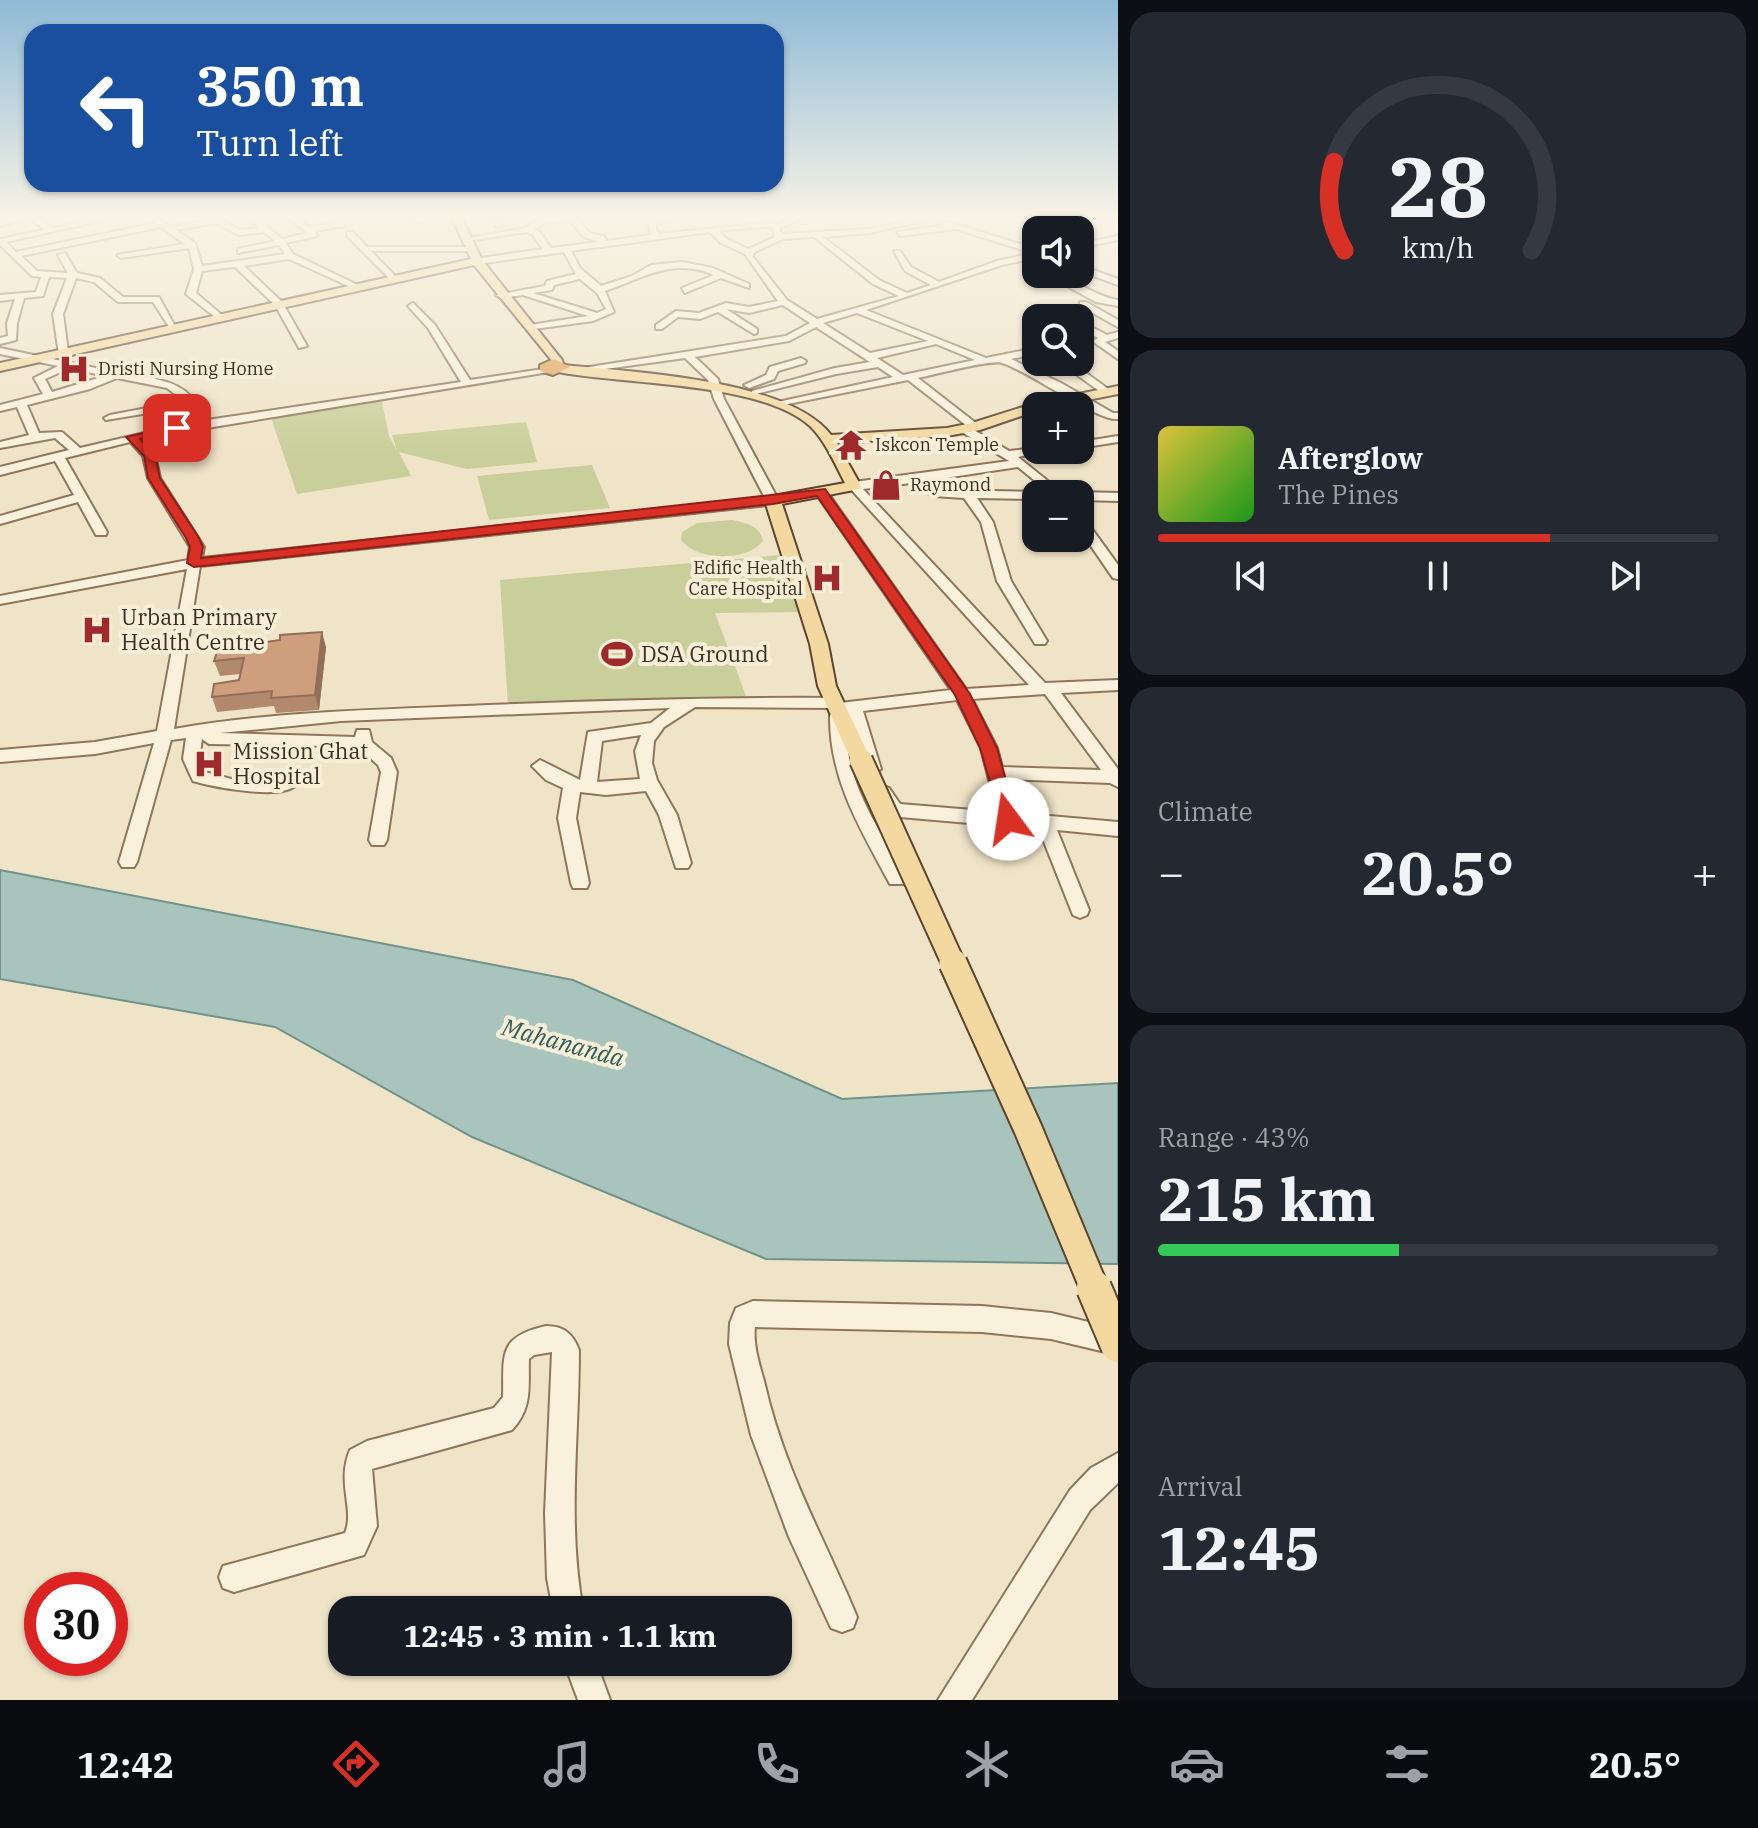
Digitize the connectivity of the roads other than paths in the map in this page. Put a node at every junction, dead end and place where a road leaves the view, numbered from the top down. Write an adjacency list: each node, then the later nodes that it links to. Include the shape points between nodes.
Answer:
1 (29, 295): 13 (street)
2 (65, 295): 39 (street, via 58,314)
3 (115, 295): 15 (street, via 121,300)
4 (270, 295): 18 (street)
5 (319, 295): 18 (main road)
6 (501, 295): 29 (main road)
7 (531, 295): 23 (street)
8 (605, 295): 23 (street, via 611,310)
9 (779, 295): 16 (street)
10 (1090, 295): 17 (street)
11 (181, 296): 15 (street); 24 (street)
12 (907, 296): 21 (street)
13 (20, 297): 14 (street); 35 (street, via 13,338)
14 (0, 298)
15 (156, 299): 28 (street)
16 (784, 302): 20 (street, via 749,310); 25 (street)
17 (1118, 303)
18 (279, 304): 24 (main road); 37 (street)
19 (413, 306): 56 (street)
20 (719, 309): 27 (street, via 700,316 676,314); 30 (street)
21 (859, 310): 25 (street); 34 (street)
22 (1094, 310): 26 (street)
23 (599, 317): 29 (street)
24 (220, 318): 28 (main road)
25 (814, 323): 36 (street); 44 (street)
26 (1118, 324)
27 (659, 327)
28 (174, 328): 39 (main road)
29 (530, 328): 51 (main road)
30 (754, 331)
31 (1094, 332): 33 (street)
32 (1118, 335): 33 (street)
33 (1105, 338): 42 (street, via 1098,343)
34 (937, 340): 44 (street); 47 (street)
35 (0, 341)
36 (804, 341): 40 (street); 46 (street)
37 (302, 346)
38 (0, 351): 43 (street)
39 (63, 352): 43 (main road)
40 (687, 355): 51 (street); 58 (street)
41 (1022, 355): 45 (street)
42 (1118, 356)
43 (41, 357): 48 (street); 50 (main road)
44 (867, 357): 49 (street)
45 (1005, 360): 47 (street); 59 (street)
46 (801, 361): 53 (street); 60 (street, via 750,384)
47 (986, 362): 55 (street)
48 (71, 364): 52 (street); 61 (street, via 39,378)
49 (878, 364): 53 (street); 55 (street)
50 (0, 367)
51 (559, 368): 56 (street); 58 (main road); 70 (street)
52 (120, 373): 61 (street); 63 (street, via 170,386)
53 (822, 375): 60 (street)
54 (1088, 376): 57 (street)
55 (908, 379): 64 (street); 71 (street)
56 (465, 380): 70 (street)
57 (1112, 390)
58 (719, 391): 60 (main road); 92 (street)
59 (1066, 392)
60 (754, 393): 64 (main road)
61 (49, 396): 62 (street)
62 (21, 403): 66 (street); 72 (street)
63 (191, 403): 68 (street); 70 (street)
64 (778, 403): 75 (main road, via 807,417)
65 (1094, 407): 69 (street)
66 (0, 408)
67 (1022, 411): 71 (main road)
68 (110, 418)
69 (1116, 418)
70 (182, 427): 73 (street)
71 (969, 428): 75 (main road); 81 (street)
72 (35, 437): 77 (street); 78 (street, via 58,434)
73 (132, 437): 78 (street); 96 (street, via 149,455 154,478 193,538)
74 (1118, 439): 76 (street)
75 (826, 440): 85 (main road)
76 (1094, 443)
77 (0, 445)
78 (77, 451): 79 (street)
79 (58, 456): 82 (street); 90 (street)
80 (1022, 457): 81 (street)
81 (1014, 459): 83 (street); 84 (street)
82 (0, 471)
83 (913, 479): 85 (street); 87 (street, via 937,493)
84 (1040, 480)
85 (854, 486): 86 (main road); 101 (street)
86 (821, 492): 92 (main road); 102 (street)
87 (968, 494): 88 (street); 99 (street, via 987,522 1004,581)
88 (1022, 495)
89 (1094, 496): 91 (street)
90 (81, 497): 93 (street); 94 (street)
91 (1118, 497)
92 (773, 501): 96 (street); 104 (main road)
93 (0, 520)
94 (101, 532)
95 (1094, 541): 97 (street)
96 (194, 563): 98 (street); 107 (street)
97 (1118, 575)
98 (0, 600)
99 (1040, 641)
100 (1118, 685): 101 (street)
101 (1044, 688): 102 (street); 113 (street)
102 (962, 694): 104 (street); 112 (street)
103 (695, 702): 104 (street); 105 (street); 106 (street)
104 (840, 708): 117 (street, via 891,807); 123 (street, via 838,748 852,794); 126 (main road, bridge)
105 (366, 715): 108 (street); 109 (street)
106 (651, 728): 115 (street, via 642,757); 116 (street, via 594,736)
107 (165, 734): 108 (street); 110 (street, via 95,748); 121 (street)
108 (191, 734): 109 (street); 114 (street, via 191,759 199,777 231,785)
109 (364, 744): 120 (street, via 389,772)
110 (0, 756)
111 (540, 766): 116 (street)
112 (996, 773): 113 (street); 117 (street)
113 (1117, 779)
114 (289, 784)
115 (651, 784): 116 (street); 122 (street, via 665,807)
116 (580, 787): 124 (street, via 567,818)
117 (1008, 819): 118 (street)
118 (1045, 822): 119 (street); 125 (street)
119 (1118, 829)
120 (378, 840)
121 (128, 862)
122 (682, 863)
123 (897, 879)
124 (580, 883)
125 (1080, 910)
126 (1118, 1343): 130 (street, via 1051,1326 982,1319 745,1317 740,1327 756,1412 805,1540)
127 (1118, 1467): 133 (street, via 1080,1500)
128 (234, 1577): 129 (street, via 354,1545 362,1530 356,1473 360,1460 502,1420 517,1404 520,1346 555,1338 566,1350 558,1529)
129 (566, 1596)
130 (842, 1617)
131 (585, 1676): 132 (street)
132 (594, 1700)
133 (954, 1700)

